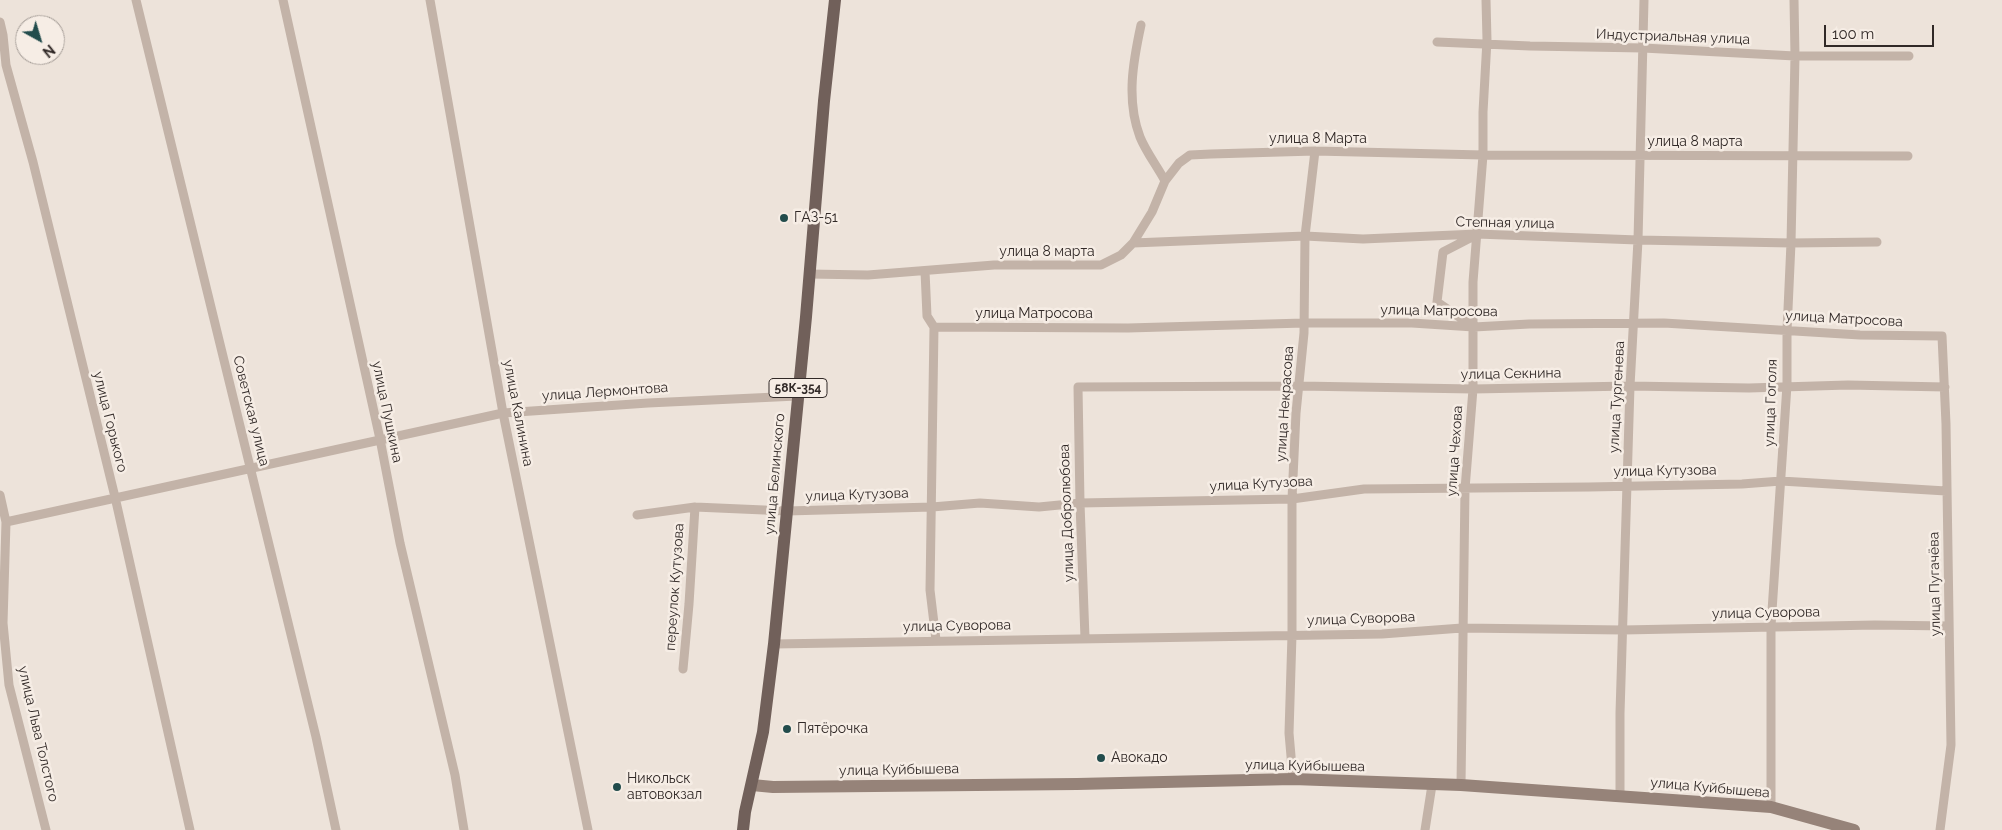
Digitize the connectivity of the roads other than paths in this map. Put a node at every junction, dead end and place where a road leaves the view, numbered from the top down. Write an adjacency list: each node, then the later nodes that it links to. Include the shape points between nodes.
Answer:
1 (136, 0): 44 (street, Советская улица)
2 (283, 0): 43 (street, улица Пушкина)
3 (430, 0): 42 (street, улица Калинина)
4 (835, 0): 28 (main road, улица Белинского / 58К-354)
5 (1486, 0): 11 (street, улица Чехова)
6 (1644, 0): 12 (street, улица Тургенева)
7 (1794, 0): 13 (street, улица Гоголя)
8 (0, 22): 50 (street, улица Горького, via 6,65)
9 (1141, 25): 20 (street, via 1131,97 1140,136)
10 (1437, 42): 11 (street, Индустриальная улица)
11 (1487, 45): 12 (street, Индустриальная улица); 16 (street, улица Чехова)
12 (1643, 48): 13 (street, Индустриальная улица); 17 (street, улица Тургенева)
13 (1795, 56): 14 (street, Индустриальная улица); 18 (street, улица Гоголя)
14 (1909, 56)
15 (1315, 151): 16 (street, улица 8 Марта); 20 (street, улица 8 Марта, via 1190,155); 22 (street, улица Некрасова)
16 (1483, 155): 17 (street, улица 8 марта); 21 (street, улица Чехова)
17 (1639, 155): 18 (street, улица 8 марта); 23 (street, улица Тургенева)
18 (1792, 156): 19 (street, улица 8 марта); 26 (street, улица Гоголя)
19 (1908, 156)
20 (1165, 181): 25 (street, улица 8 марта, via 1152,212)
21 (1477, 234): 22 (street, Степная улица, via 1363,240); 23 (street, Степная улица); 32 (street, улица Чехова); 32 (street, via 1443,252 1437,302)
22 (1305, 236): 25 (street, Степная улица); 29 (street, улица Некрасова)
23 (1638, 240): 26 (street, Степная улица); 30 (street, улица Тургенева)
24 (1877, 242): 26 (street, Степная улица)
25 (1133, 243): 27 (street, улица 8 марта, via 1121,255 1101,265 994,265)
26 (1791, 243): 33 (street, улица Гоголя)
27 (924, 271): 28 (street, улица 8 марта, via 868,275); 31 (street, via 927,316)
28 (809, 274): 41 (main road, улица Белинского / 58К-354)
29 (1304, 323): 31 (street, улица Матросова, via 1128,328); 32 (street, улица Матросова); 36 (street, улица Некрасова)
30 (1635, 323): 32 (street, улица Матросова); 33 (street, улица Матросова); 37 (street, улица Тургенева)
31 (934, 327): 54 (street)
32 (1474, 327): 40 (street, улица Чехова)
33 (1787, 331): 34 (street, улица Матросова); 35 (street, улица Гоголя)
34 (1942, 336): 39 (street, улица Пугачёва)
35 (1787, 385): 37 (street, улица Секнина, via 1750,388); 39 (street, улица Секнина); 45 (street, улица Гоголя)
36 (1300, 386): 38 (street, улица Секнина); 40 (street, улица Секнина); 51 (street, улица Некрасова)
37 (1630, 386): 40 (street, улица Секнина); 46 (street, улица Тургенева)
38 (1078, 387): 52 (street, улица Добролюбова)
39 (1945, 387): 48 (street, улица Пугачёва)
40 (1473, 389): 47 (street, улица Чехова)
41 (797, 396): 42 (street, улица Лермонтова); 55 (main road, улица Белинского / 58К-354)
42 (503, 413): 43 (street, улица Лермонтова); 77 (street, улица Калинина)
43 (380, 440): 44 (street, улица Лермонтова); 76 (street, улица Пушкина, via 400,542 455,775)
44 (250, 468): 50 (street, улица Лермонтова); 75 (street, Советская улица)
45 (1781, 481): 46 (street, улица Кутузова); 48 (street, улица Кутузова); 58 (street, улица Гоголя)
46 (1627, 486): 47 (street, улица Кутузова); 61 (street, улица Тургенева)
47 (1465, 489): 51 (street, улица Кутузова, via 1364,489); 60 (street, улица Чехова)
48 (1946, 491): 59 (street, улица Пугачёва)
49 (0, 495): 57 (street, улица Льва Толстого)
50 (115, 497): 57 (street, улица Лермонтова); 74 (street, улица Горького)
51 (1292, 499): 52 (street, улица Кутузова); 62 (street, улица Некрасова)
52 (1080, 503): 54 (street, улица Кутузова, via 1039,507 980,503); 63 (street, улица Добролюбова)
53 (695, 507): 55 (street, улица Кутузова); 56 (street, улица Кутузова); 66 (street, переулок Кутузова)
54 (932, 507): 55 (street, улица Кутузова); 64 (street, via 930,590)
55 (787, 512): 65 (main road, улица Белинского / 58К-354)
56 (637, 515)
57 (6, 522): 73 (street, улица Льва Толстого, via 3,623 9,685)
58 (1771, 626): 59 (street, улица Суворова); 61 (street, улица Суворова); 72 (street, улица Гоголя)
59 (1949, 626): 81 (street, улица Пугачёва, via 1951,744)
60 (1462, 628): 61 (street, улица Суворова); 62 (street, улица Суворова, via 1382,634); 68 (street, улица Чехова)
61 (1623, 630): 71 (street, улица Тургенева)
62 (1292, 635): 63 (street, улица Суворова); 67 (street, улица Некрасова, via 1289,734)
63 (1085, 638): 64 (street, улица Суворова)
64 (936, 640): 65 (street, улица Суворова)
65 (774, 644): 69 (main road, улица Белинского / 58К-354, via 763,732)
66 (683, 669)
67 (1294, 779): 69 (main road, улица Куйбышева); 70 (main road, улица Куйбышева)
68 (1461, 784): 70 (main road, улица Куйбышева); 71 (main road, улица Куйбышева)
69 (752, 785): 78 (main road, улица Белинского)
70 (1432, 785): 79 (street)
71 (1620, 796): 72 (main road, улица Куйбышева)
72 (1770, 807): 80 (main road, улица Куйбышева)
73 (46, 830)
74 (190, 830)
75 (336, 830)
76 (464, 830)
77 (588, 830)
78 (743, 830)
79 (1425, 830)
80 (1854, 830)
81 (1940, 830)

